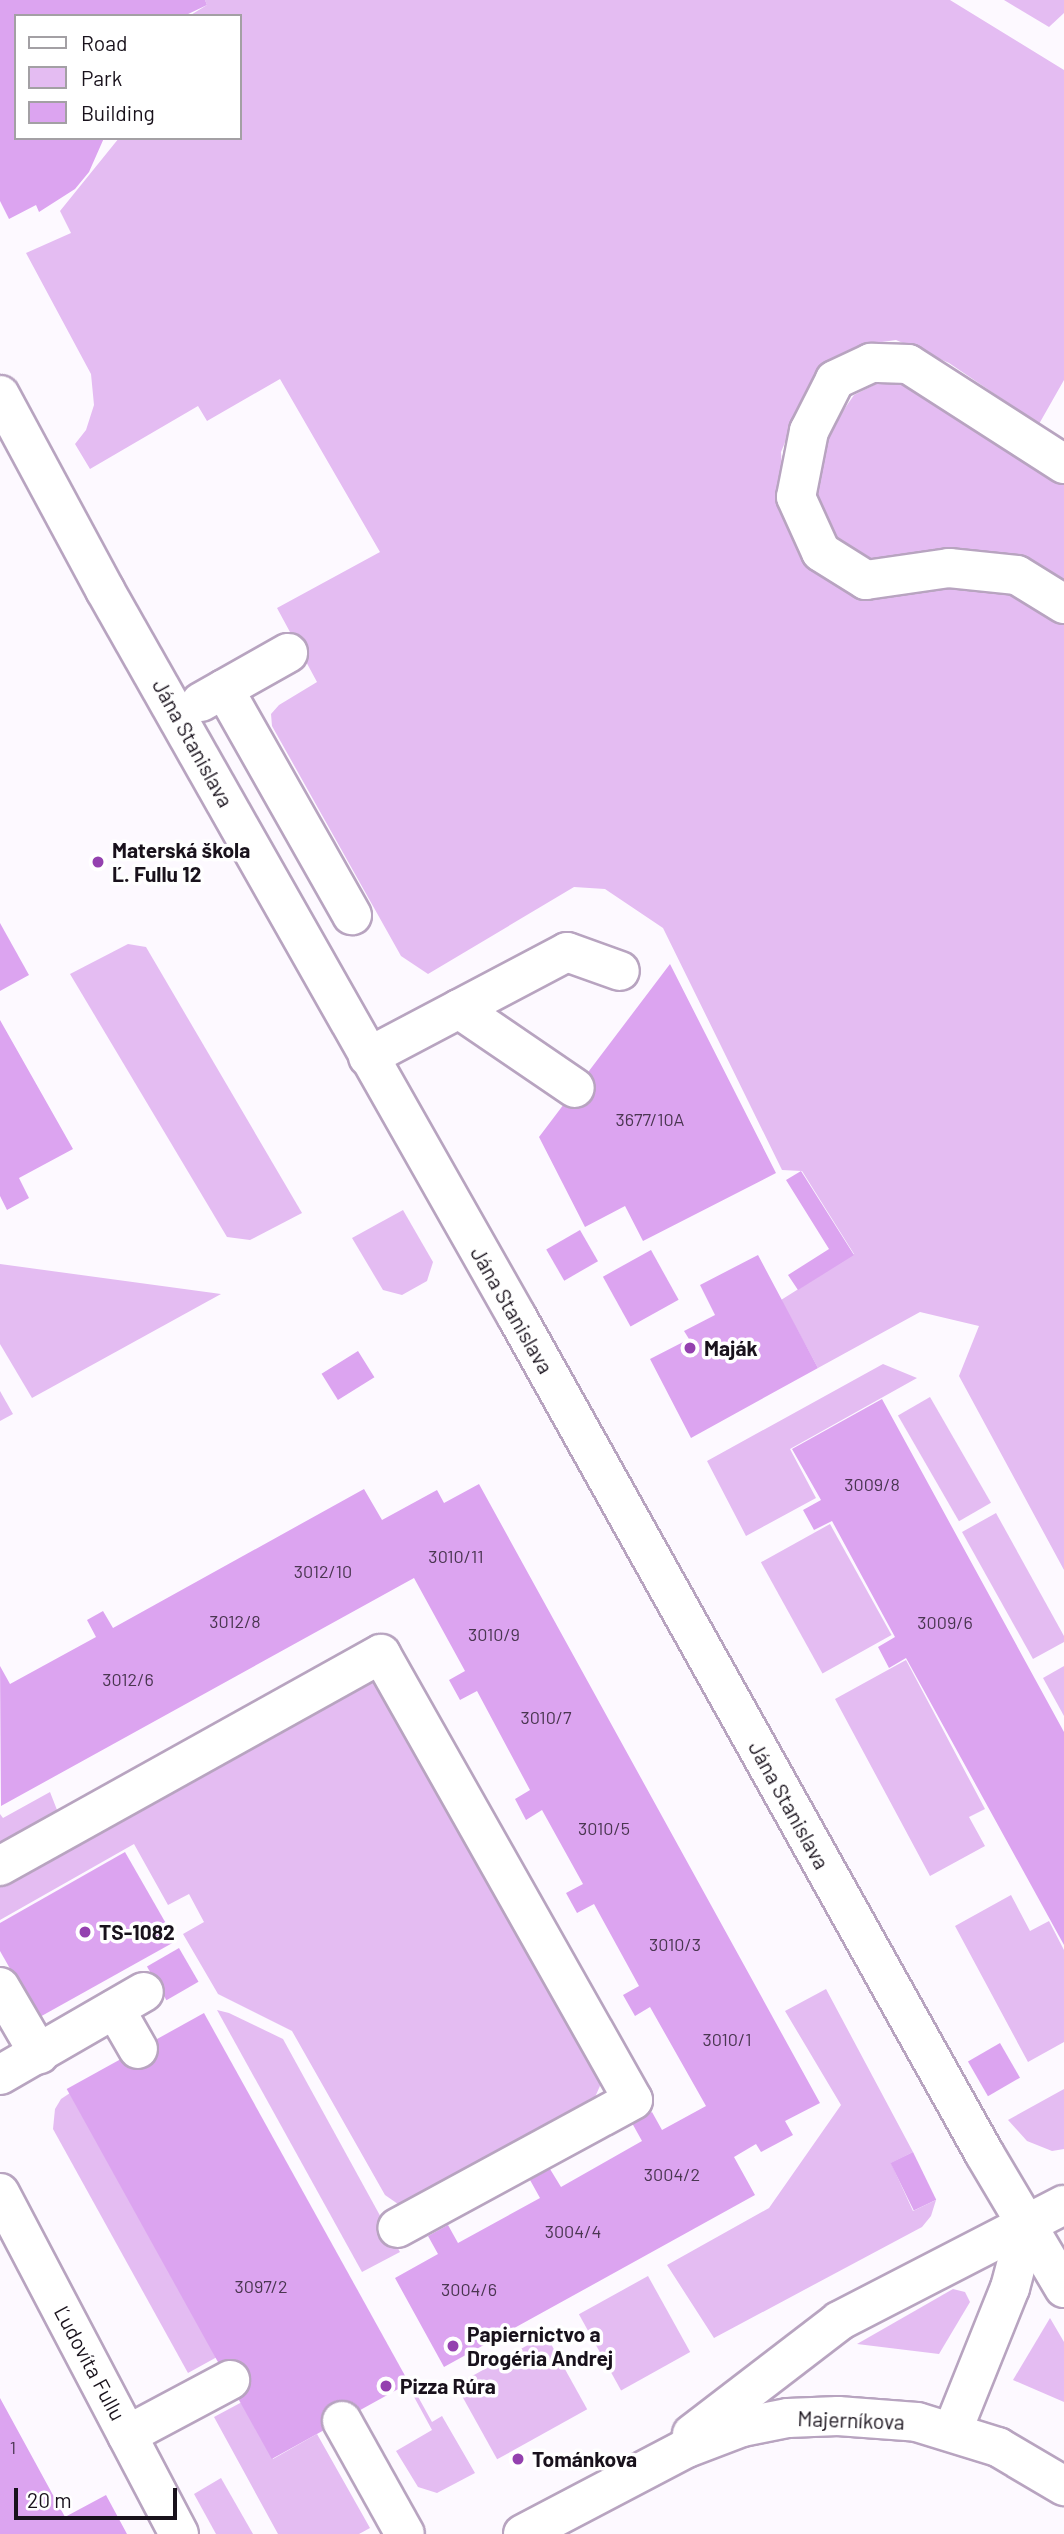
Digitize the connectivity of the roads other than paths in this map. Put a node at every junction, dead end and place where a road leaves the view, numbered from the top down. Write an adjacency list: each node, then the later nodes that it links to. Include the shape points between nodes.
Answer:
1 (0, 395): 6 (street, Jána Stanislava)
2 (1064, 464): 3 (street, via 908,364 871,363 835,380 809,431 796,497 821,552 866,580 949,568 1017,575)
3 (1064, 604)
4 (288, 653): 5 (street)
5 (224, 689): 6 (street); 7 (street)
6 (178, 715): 10 (street, Jána Stanislava)
7 (352, 915)
8 (620, 971): 9 (street, via 567,951)
9 (459, 1009): 10 (street); 11 (street)
10 (368, 1057): 19 (street, Jána Stanislava)
11 (575, 1088)
12 (0, 1866): 20 (street, via 381,1654 633,2100)
13 (0, 1987): 15 (street)
14 (138, 2049): 15 (street, via 130,2001)
15 (38, 2054): 16 (street)
16 (0, 2075)
17 (0, 2193): 25 (street, Ľudovíta Fullu)
18 (1064, 2205): 19 (street)
19 (1027, 2224): 21 (street, Jána Stanislava); 24 (street, via 1010,2288); 26 (street, via 839,2321)
20 (397, 2228)
21 (1064, 2288)
22 (230, 2380): 25 (street)
23 (342, 2421): 29 (street)
24 (952, 2432): 26 (street, Majerníkova, via 889,2418 788,2418 741,2427); 27 (street, Majerníkova, via 998,2447)
25 (127, 2435): 28 (street, Ľudovíta Fullu)
26 (646, 2469): 30 (street, Majerníkova)
27 (1064, 2486)
28 (179, 2534)
29 (405, 2534)
30 (523, 2534)

